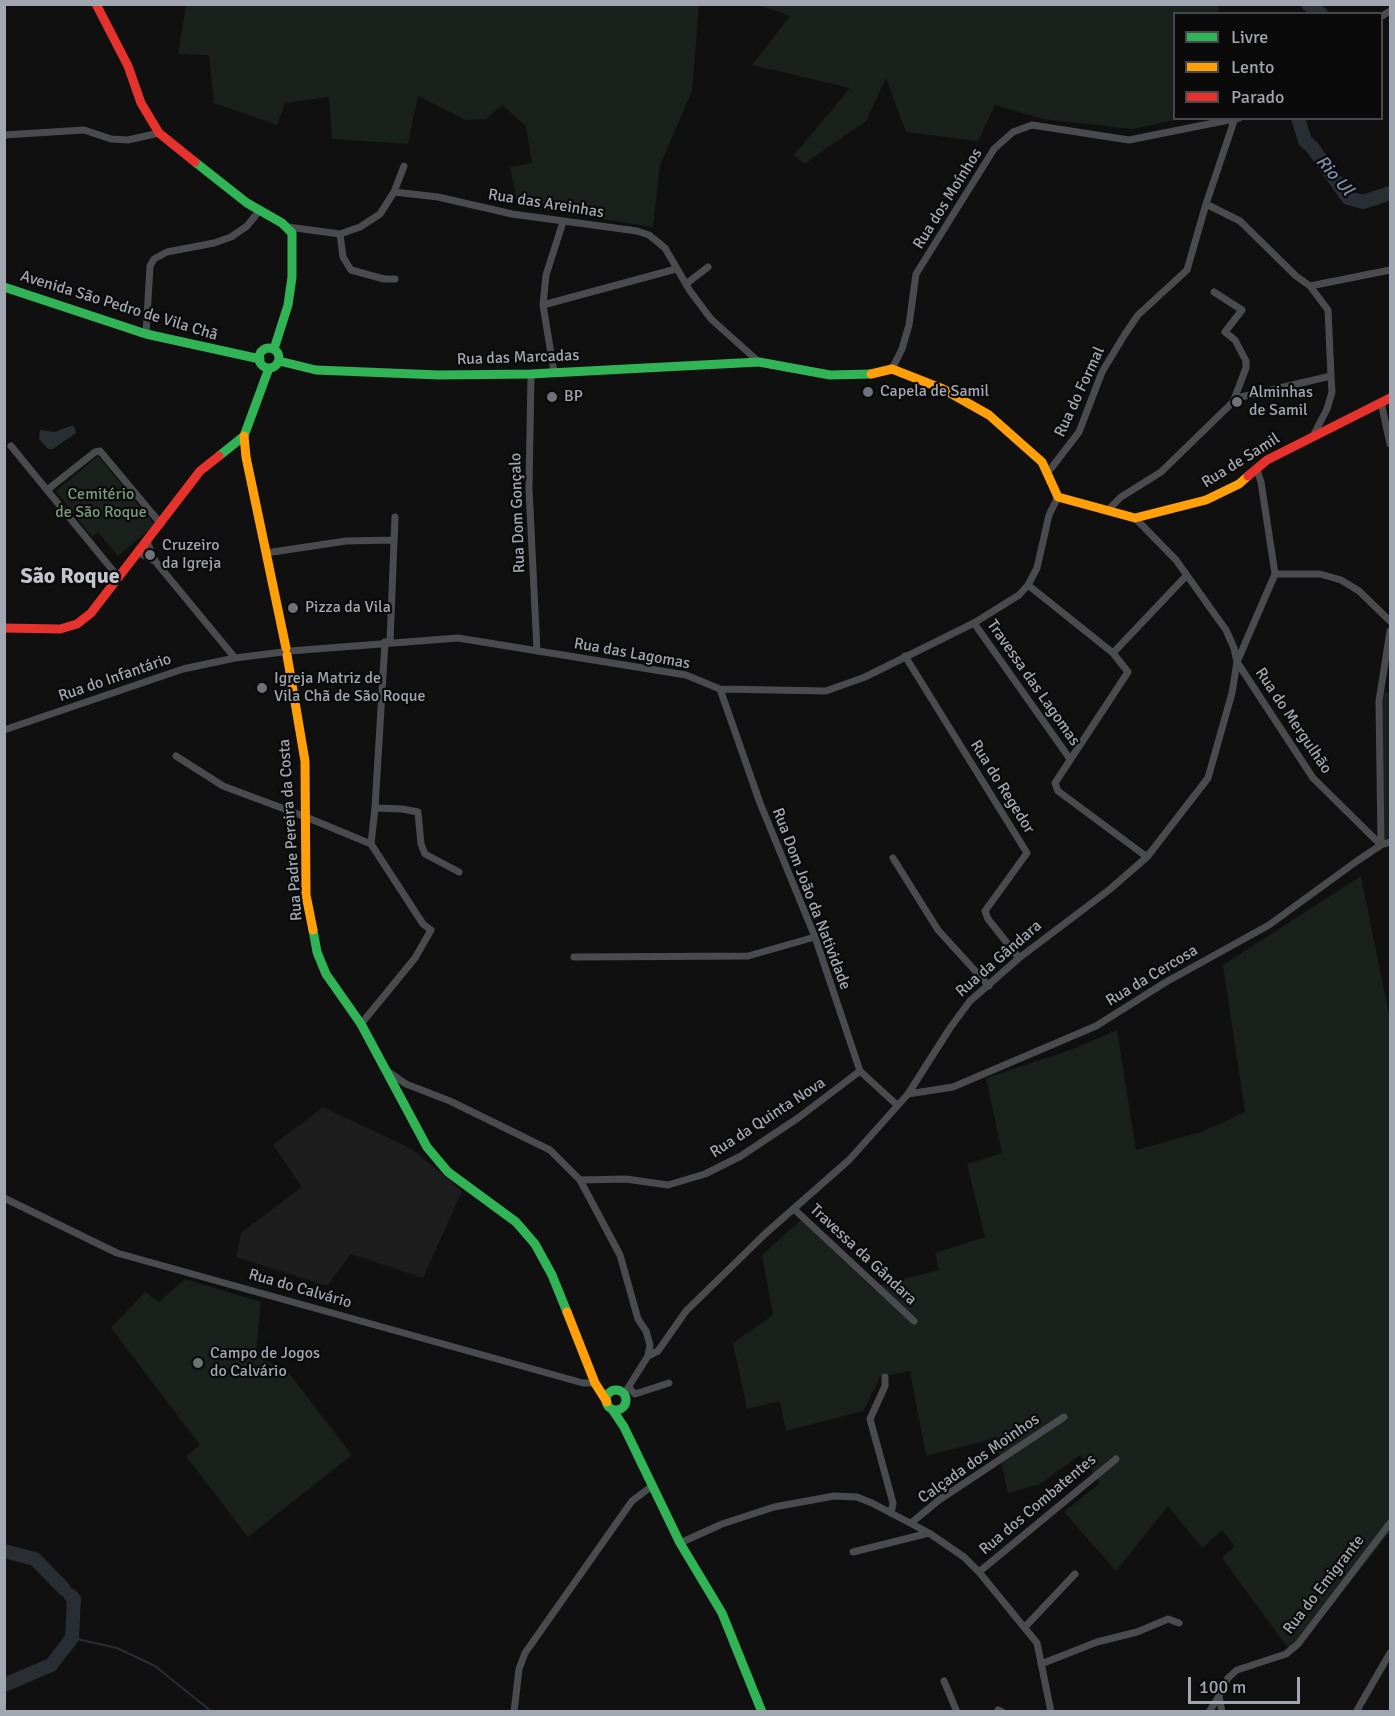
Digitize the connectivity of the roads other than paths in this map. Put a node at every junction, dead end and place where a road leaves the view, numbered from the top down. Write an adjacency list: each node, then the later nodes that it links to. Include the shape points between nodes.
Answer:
1 (96, 4): 3 (street, via 128,66 141,103)
2 (1236, 120): 7 (street, Rua do Formal); 27 (street, Rua dos Moínhos, via 1129,140 1032,125 1013,132 994,149 916,274 909,325)
3 (159, 133): 4 (street, via 128,140 84,130); 8 (street)
4 (4, 135)
5 (404, 166): 6 (street)
6 (394, 192): 9 (street, Rua das Areinhas, via 438,196 489,210); 11 (street, via 380,214)
7 (1206, 204): 17 (street, via 1240,221); 41 (street, Rua do Formal, via 1187,270 1138,315 1102,372 1079,432)
8 (259, 211): 10 (street); 21 (street, via 231,237 167,252 154,259 150,266)
9 (563, 222): 13 (street, Rua das Areinhas, via 648,235 665,248); 20 (street, via 546,275)
10 (288, 227): 11 (street); 22 (street, via 293,239 292,277)
11 (340, 234): 15 (street, via 343,257 351,270)
12 (708, 267): 16 (street)
13 (676, 269): 16 (street, Rua das Areinhas); 20 (street)
14 (1390, 270): 17 (street)
15 (395, 279)
16 (686, 284): 25 (street, Rua das Areinhas, via 711,318)
17 (1310, 286): 30 (street, via 1328,310)
18 (4, 287): 21 (street, Avenida São Pedro de Vila Chã)
19 (1214, 292): 32 (street, via 1242,310 1225,332 1235,340 1246,361)
20 (543, 305): 28 (street)
21 (146, 334): 23 (street, Avenida São Pedro de Vila Chã)
22 (274, 350): 23 (street, via 264,350); 24 (street)
23 (260, 359): 26 (street)
24 (279, 361): 26 (street); 29 (street, Rua das Marcadas, via 346,372)
25 (759, 362): 27 (street, via 830,375 864,376); 28 (street, Rua das Marcadas)
26 (268, 368): 35 (street)
27 (892, 369): 41 (street, via 974,404)
28 (554, 372): 29 (street, Rua das Marcadas)
29 (531, 374): 61 (street, Rua Dom Gonçalo, via 529,489)
30 (1331, 376): 32 (street); 34 (street, via 1332,392)
31 (1390, 398): 33 (street, Rua de Samil)
32 (1233, 402): 44 (street, via 1161,472 1121,497)
33 (1381, 402): 34 (street, Rua de Samil); 36 (street)
34 (1314, 434): 40 (street, Rua de Samil, via 1267,460)
35 (244, 436): 38 (street); 39 (street, Rua Padre Pereira da Costa)
36 (1390, 444)
37 (11, 446): 42 (street)
38 (230, 447): 39 (street); 47 (street, via 200,471)
39 (246, 457): 50 (street, Rua Padre Pereira da Costa)
40 (1257, 470): 46 (street, Rua de Samil, via 1206,501); 52 (street)
41 (1049, 471): 43 (street)
42 (47, 490): 47 (street, via 100,452); 54 (street)
43 (1058, 497): 44 (street, Rua de Samil); 55 (street, Rua das Lagomas, via 1049,515 1037,568)
44 (1107, 511): 46 (street, Rua de Samil)
45 (395, 518): 48 (street)
46 (1135, 518): 53 (street, via 1170,552)
47 (161, 524): 49 (street)
48 (394, 540): 50 (street, via 346,541); 60 (street)
49 (143, 547): 51 (street); 51 (street); 54 (street)
50 (266, 553): 62 (street, Rua Padre Pereira da Costa)
51 (155, 561): 65 (street)
52 (1275, 574): 56 (street, via 1320,574 1341,580 1359,591); 66 (street, Rua da Gândara)
53 (1186, 576): 63 (street); 66 (street, via 1226,630)
54 (119, 578): 58 (street, via 77,624 60,629)
55 (1028, 585): 57 (street, Rua das Lagomas); 63 (street)
56 (1390, 621)
57 (974, 623): 64 (street, Rua das Lagomas); 70 (street, Travessa das Lagomas)
58 (4, 628)
59 (1390, 631): 75 (street, via 1379,701)
60 (388, 642): 61 (street, Rua das Lagomas, via 458,638); 62 (street, Rua das Lagomas); 71 (street)
61 (537, 651): 67 (street, Rua das Lagomas, via 686,675)
62 (286, 652): 65 (street, Rua do Infantário); 72 (street, Rua Padre Pereira da Costa, via 305,761)
63 (1113, 653): 70 (street, via 1128,672)
64 (905, 656): 67 (street, Rua das Lagomas, via 826,691); 81 (street, Rua do Regedor, via 1027,853 985,911)
65 (235, 658): 68 (street, Rua do Infantário, via 183,669)
66 (1237, 662): 75 (street, Rua do Mergulhão, via 1312,778); 76 (street, Rua da Gândara, via 1225,723 1208,778)
67 (720, 689): 79 (street, Rua Dom João da Natividade, via 760,803)
68 (4, 730)
69 (176, 756): 72 (street, via 223,786)
70 (1070, 759): 76 (street, via 1055,783 1058,791)
71 (375, 808): 74 (street); 78 (street, via 418,812 425,854)
72 (306, 816): 74 (street); 83 (street, Rua Padre Pereira da Costa, via 306,895 317,952 326,974)
73 (1390, 842): 75 (street, Rua da Cercosa)
74 (371, 844): 83 (street, via 423,924 431,930 415,958)
75 (1381, 845): 86 (street, Rua da Cercosa, via 1269,925 1166,981 1096,1026 953,1087)
76 (1147, 857): 81 (street, Rua da Gândara)
77 (893, 858): 82 (street, via 938,930)
78 (459, 872)
79 (815, 937): 80 (street, via 748,956); 85 (street, Rua Dom João da Natividade)
80 (574, 957)
81 (1019, 958): 82 (street, Rua da Gândara)
82 (989, 986): 86 (street, Rua da Gândara, via 970,1001)
83 (361, 1024): 84 (street, Rua Padre Pereira da Costa)
84 (387, 1071): 88 (street, Rua Padre Pereira da Costa, via 406,1084 550,1150); 94 (street, via 436,1160 516,1222 536,1244)
85 (860, 1071): 87 (street, Rua Dom João da Natividade); 88 (street, Rua da Quinta Nova, via 741,1156 705,1174 668,1185 627,1179)
86 (908, 1094): 87 (street, Rua da Gândara)
87 (897, 1105): 90 (street, Rua da Gândara, via 849,1160)
88 (580, 1180): 92 (street, Rua Padre Pereira da Costa, via 620,1255 638,1319 650,1345)
89 (4, 1198): 94 (street, Rua do Calvário, via 117,1253 583,1383)
90 (794, 1209): 91 (street, Travessa da Gândara); 92 (street, Rua da Gândara, via 686,1311 658,1351)
91 (914, 1321)
92 (648, 1356): 97 (street, Rua da Gândara)
93 (885, 1377): 104 (street, via 885,1386 870,1419 893,1503)
94 (595, 1383): 96 (street); 98 (street)
95 (669, 1383): 97 (street, via 635,1394)
96 (614, 1391): 97 (street); 98 (street, via 609,1394)
97 (626, 1391): 99 (street)
98 (609, 1406): 99 (street); 101 (street)
99 (623, 1408): 101 (street)
100 (1064, 1417): 105 (street, Calçada dos Moinhos)
101 (624, 1427): 103 (street)
102 (1116, 1459): 110 (street, Rua dos Combatentes)
103 (652, 1486): 108 (street); 118 (street, via 632,1501 525,1653)
104 (891, 1513): 105 (street); 108 (street, via 857,1497 834,1497 774,1507)
105 (911, 1523): 107 (street)
106 (1390, 1523): 117 (street, Rua do Emigrante, via 1298,1644 1286,1653 1237,1670)
107 (929, 1533): 109 (street); 110 (street)
108 (680, 1543): 119 (street, via 722,1614)
109 (854, 1552)
110 (979, 1572): 113 (street)
111 (1075, 1574): 113 (street)
112 (1179, 1623): 115 (street, via 1168,1619)
113 (1025, 1628): 115 (street, via 1037,1643)
114 (1390, 1653): 124 (street)
115 (1041, 1664): 121 (street)
116 (944, 1681): 120 (street)
117 (1219, 1696): 122 (street, Rua do Emigrante); 123 (street)
118 (514, 1712)
119 (762, 1712)
120 (957, 1712)
121 (1051, 1712)
122 (1209, 1712)
123 (1222, 1712)
124 (1356, 1712)

